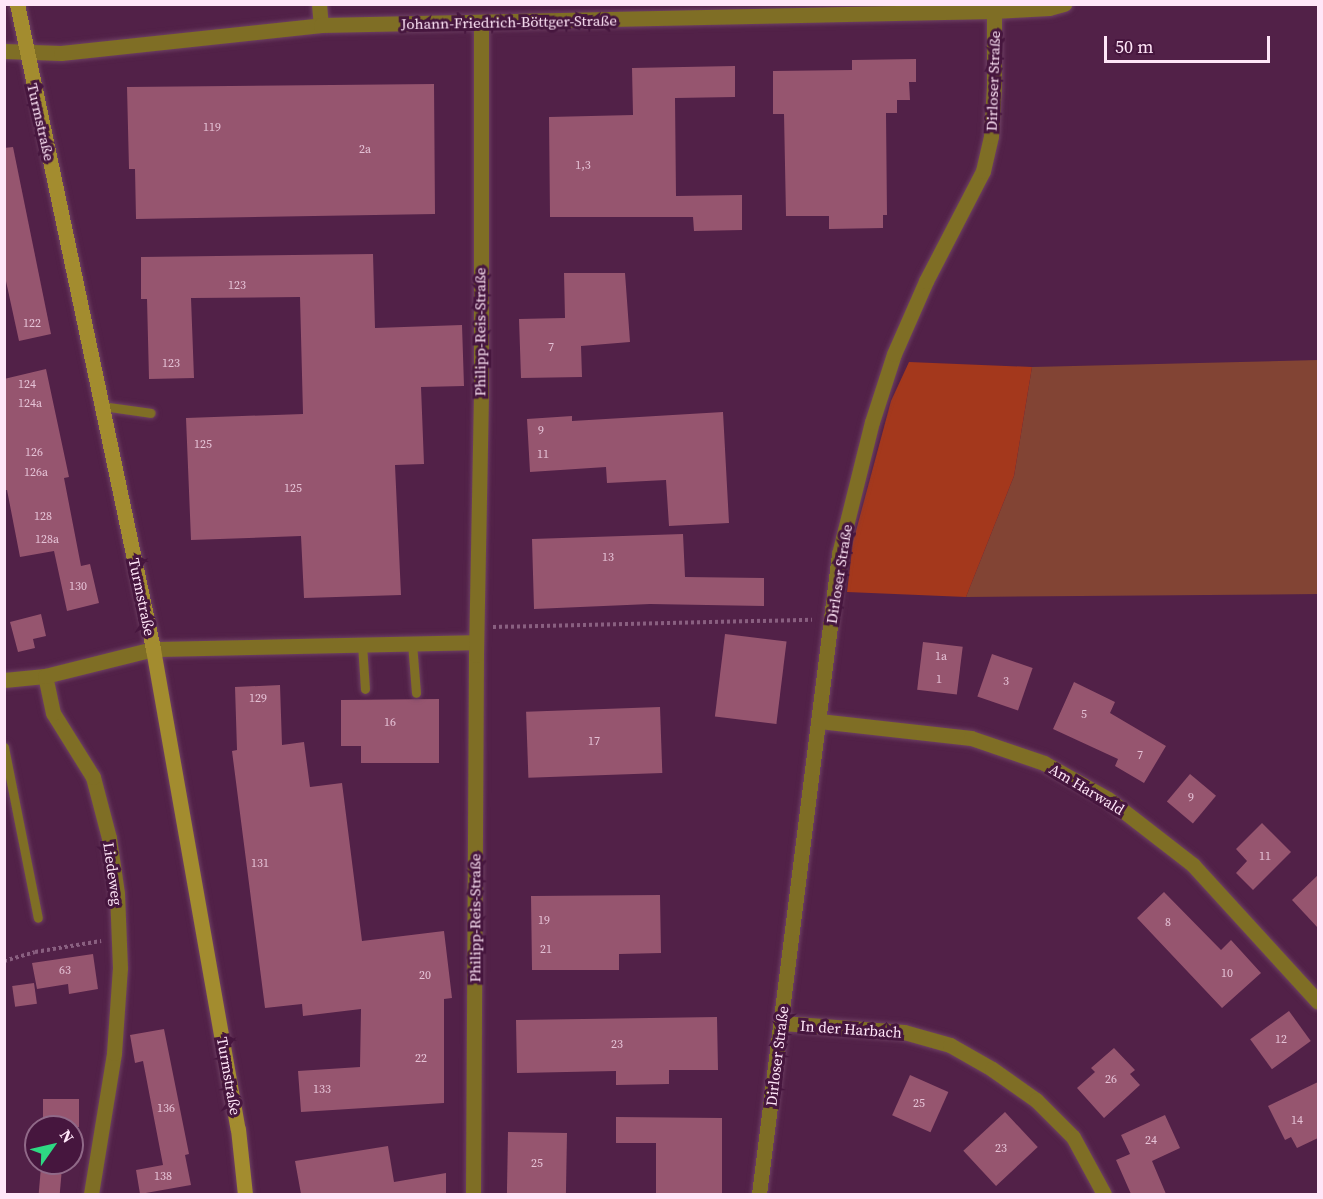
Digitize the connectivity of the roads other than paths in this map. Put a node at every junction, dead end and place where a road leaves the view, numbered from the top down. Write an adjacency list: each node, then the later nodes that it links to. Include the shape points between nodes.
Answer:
1 (17, 4): 8 (main road, Turmstraße)
2 (319, 4): 6 (street)
3 (1064, 4): 4 (street, Dirloser Straße, via 1049,8)
4 (994, 8): 5 (street, Johann-Friedrich-Böttger-Straße); 19 (street, Dirloser Straße, via 991,136 983,171 909,317 882,388 839,554)
5 (481, 23): 6 (street, Johann-Friedrich-Böttger-Straße); 11 (street, Philipp-Reis-Straße)
6 (321, 25): 8 (street, Johann-Friedrich-Böttger-Straße, via 61,53)
7 (4, 51): 8 (street, Johann-Friedrich-Böttger-Straße)
8 (25, 51): 9 (main road, Turmstraße)
9 (102, 406): 10 (lane); 14 (main road, Turmstraße)
10 (151, 412)
11 (477, 635): 12 (street); 26 (street, Philipp-Reis-Straße)
12 (412, 643): 13 (street); 18 (lane)
13 (362, 644): 14 (street); 17 (lane)
14 (153, 649): 15 (street); 25 (main road, Turmstraße, via 238,1129)
15 (45, 676): 16 (street); 24 (street, Liedeweg, via 53,713 93,777 109,838 120,938 114,1053)
16 (4, 680)
17 (365, 689)
18 (416, 693)
19 (819, 721): 22 (street, Am Harwald, via 971,738 1053,768 1108,799 1193,865); 23 (street, Dirloser Straße)
20 (4, 747): 21 (lane)
21 (38, 918)
22 (1317, 995)
23 (782, 1023): 27 (street, Dirloser Straße); 28 (street, In der Harbach, via 904,1032 950,1046 1036,1100 1073,1137)
24 (91, 1194)
25 (245, 1194)
26 (473, 1194)
27 (759, 1194)
28 (1104, 1194)

